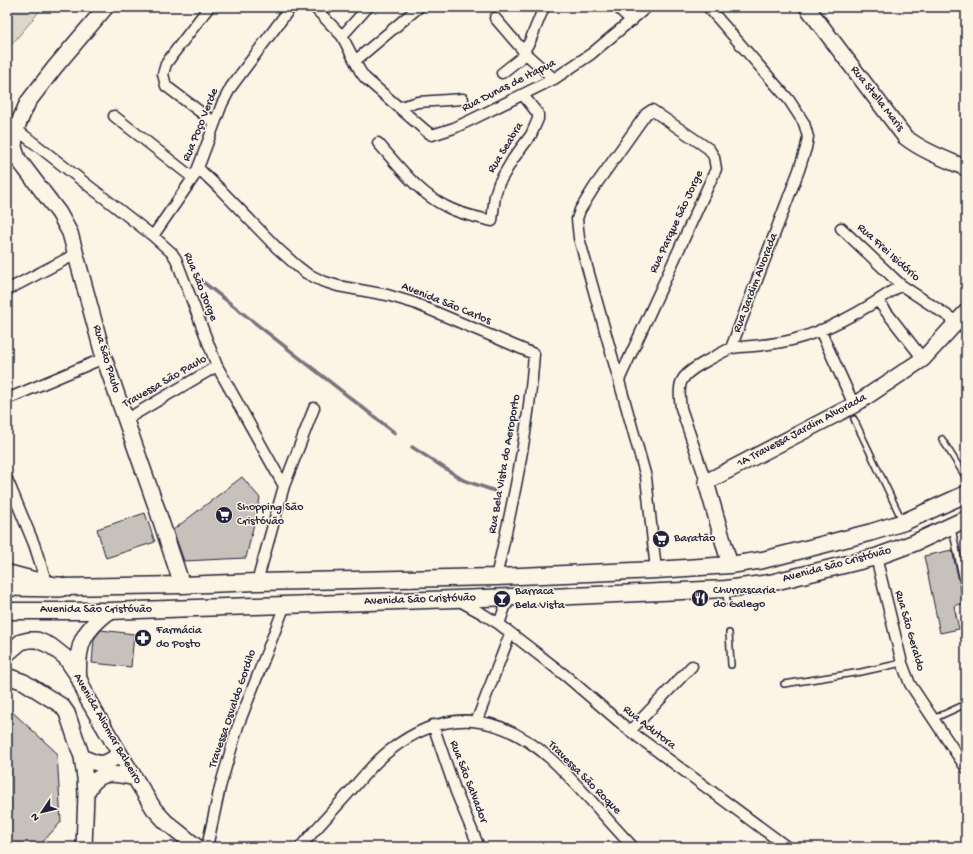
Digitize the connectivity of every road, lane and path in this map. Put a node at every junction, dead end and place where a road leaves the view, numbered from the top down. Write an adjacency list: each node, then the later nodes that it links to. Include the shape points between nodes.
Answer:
1 (106, 7): 24 (street, via 28,102)
2 (209, 7): 23 (street, via 166,64 163,74 166,86)
3 (291, 7): 23 (street, Rua Poço Verde, via 231,87)
4 (314, 7): 14 (street)
5 (368, 7): 14 (street)
6 (419, 7): 16 (street)
7 (544, 7): 15 (street)
8 (617, 7): 13 (street)
9 (647, 7): 13 (street, Rua Dunas de Itapua)
10 (708, 7): 37 (street, Rua Jardim Alvorada, via 789,100 804,123 808,138 799,170)
11 (807, 7): 27 (street, Rua Stella Maris, via 905,137)
12 (495, 18): 15 (street)
13 (632, 21): 18 (street, Rua Dunas de Itapua, via 591,54)
14 (342, 36): 16 (street)
15 (525, 53): 17 (street); 18 (street)
16 (355, 61): 21 (street, via 371,84)
17 (502, 73)
18 (554, 79): 19 (street, Rua Dunas de Itapua)
19 (523, 95): 21 (street, Rua Dunas de Itapua, via 454,128 435,134 426,131); 25 (street, Rua Seabra, via 538,114 538,119 531,135 499,183 492,221 445,207 431,198)
20 (463, 99): 21 (street, via 418,102)
21 (400, 107)
22 (114, 116): 28 (street)
23 (215, 123): 26 (street, Rua Poço Verde)
24 (12, 137): 30 (street, Rua São Jorge); 31 (street, Rua São Paulo, via 15,154 67,226)
25 (378, 143)
26 (198, 168): 28 (street, Rua Poço Verde); 38 (street, Avenida São Carlos, via 282,253 306,273 338,286 414,303)
27 (966, 168)
28 (193, 178): 30 (street, Rua Poço Verde)
29 (841, 228): 32 (street, Rua Frei Isidório)
30 (153, 236): 41 (street, Rua São Jorge, via 176,259)
31 (76, 254): 33 (street); 39 (street, Rua São Paulo)
32 (901, 285): 34 (street); 35 (street, Rua Frei Isidório)
33 (7, 290)
34 (878, 301): 36 (street); 40 (street)
35 (962, 317): 40 (street, 1A Travessa Jardim Alvorada)
36 (820, 330): 37 (street, via 792,340); 45 (street)
37 (730, 348): 50 (street, Rua Jardim Alvorada, via 685,375 680,389 681,408)
38 (534, 354): 61 (street, Rua Bela Vista do Aeroporto, via 529,406 515,492)
39 (104, 358): 43 (street); 46 (street, Rua São Paulo)
40 (923, 359): 45 (street, 1A Travessa Jardim Alvorada)
41 (217, 366): 46 (street, Travessa São Paulo); 51 (street, Rua São Jorge)
42 (619, 380): 42 (street, Rua Parque São Jorge, via 716,169 714,157 709,149 652,110 646,114 595,186 577,219 579,238); 59 (street, Rua Parque São Jorge, via 646,477)
43 (7, 399)
44 (314, 408): 51 (street)
45 (854, 412): 50 (street, 1A Travessa Jardim Alvorada); 54 (lane)
46 (125, 420): 64 (street, Rua São Paulo)
47 (942, 439): 48 (lane)
48 (966, 478)
49 (7, 479): 63 (street, via 34,544)
50 (706, 482): 57 (street, Rua Jardim Alvorada)
51 (284, 486): 62 (street)
52 (966, 494): 54 (main road, Avenida São Cristóvão)
53 (966, 519): 55 (main road, Avenida São Cristóvão)
54 (904, 522): 57 (main road, Avenida São Cristóvão, via 790,554)
55 (952, 526): 56 (main road, Avenida São Cristóvão); 66 (lane)
56 (876, 558): 67 (main road, Avenida São Cristóvão, via 727,595); 76 (street, Rua São Geraldo)
57 (730, 565): 59 (main road, Avenida São Cristóvão)
58 (7, 566): 63 (lane)
59 (656, 570): 61 (main road, Avenida São Cristóvão)
60 (7, 573): 63 (main road, Avenida São Cristóvão)
61 (496, 577): 62 (main road, Avenida São Cristóvão)
62 (257, 582): 64 (main road, Avenida São Cristóvão)
63 (46, 584): 64 (main road, Avenida São Cristóvão); 65 (highway)
64 (182, 585)
65 (7, 586)
66 (966, 596)
67 (512, 597): 68 (main road, Avenida São Cristóvão); 72 (street)
68 (456, 599): 69 (main road, Avenida São Cristóvão); 72 (street, Rua Adutora)
69 (284, 605): 71 (main road, Avenida São Cristóvão); 94 (street, Travessa Osvaldo Gordilo, via 238,726 220,787)
70 (7, 611): 71 (main road, Avenida São Cristóvão)
71 (109, 611): 79 (main road, via 84,637)
72 (499, 624): 73 (street, Rua Adutora)
73 (510, 634): 84 (street); 86 (street, Rua Adutora, via 566,676)
74 (729, 634): 77 (lane)
75 (10, 650): 79 (street, Avenida Aliomar Baleeiro, via 21,642 37,640 65,657); 80 (street, via 13,667 19,678)
76 (902, 663): 81 (lane); 83 (street, Rua São Geraldo, via 910,684)
77 (731, 665)
78 (692, 666): 86 (street)
79 (78, 676): 87 (street, Avenida Aliomar Baleeiro, via 88,700)
80 (14, 680): 88 (street, via 62,706 67,713)
81 (784, 684)
82 (966, 704): 83 (lane)
83 (933, 719): 89 (street, Rua São Geraldo)
84 (478, 720): 85 (street, Travessa São Roque, via 451,721); 97 (street, Travessa São Roque, via 516,734 552,760)
85 (434, 726): 95 (street, Travessa São Roque, via 417,733 387,752); 96 (street, Rua São Salvador, via 456,792)
86 (630, 731): 98 (street, Rua Adutora)
87 (120, 754): 88 (street, via 109,763 97,763); 90 (street, Avenida Aliomar Baleeiro)
88 (82, 757): 91 (street)
89 (966, 768)
90 (135, 778): 91 (street, via 116,774 102,776 93,782); 93 (street, Avenida Aliomar Baleeiro, via 160,816)
91 (86, 794): 92 (street)
92 (84, 847)
93 (197, 847)
94 (207, 847)
95 (300, 847)
96 (479, 847)
97 (633, 847)
98 (787, 847)

